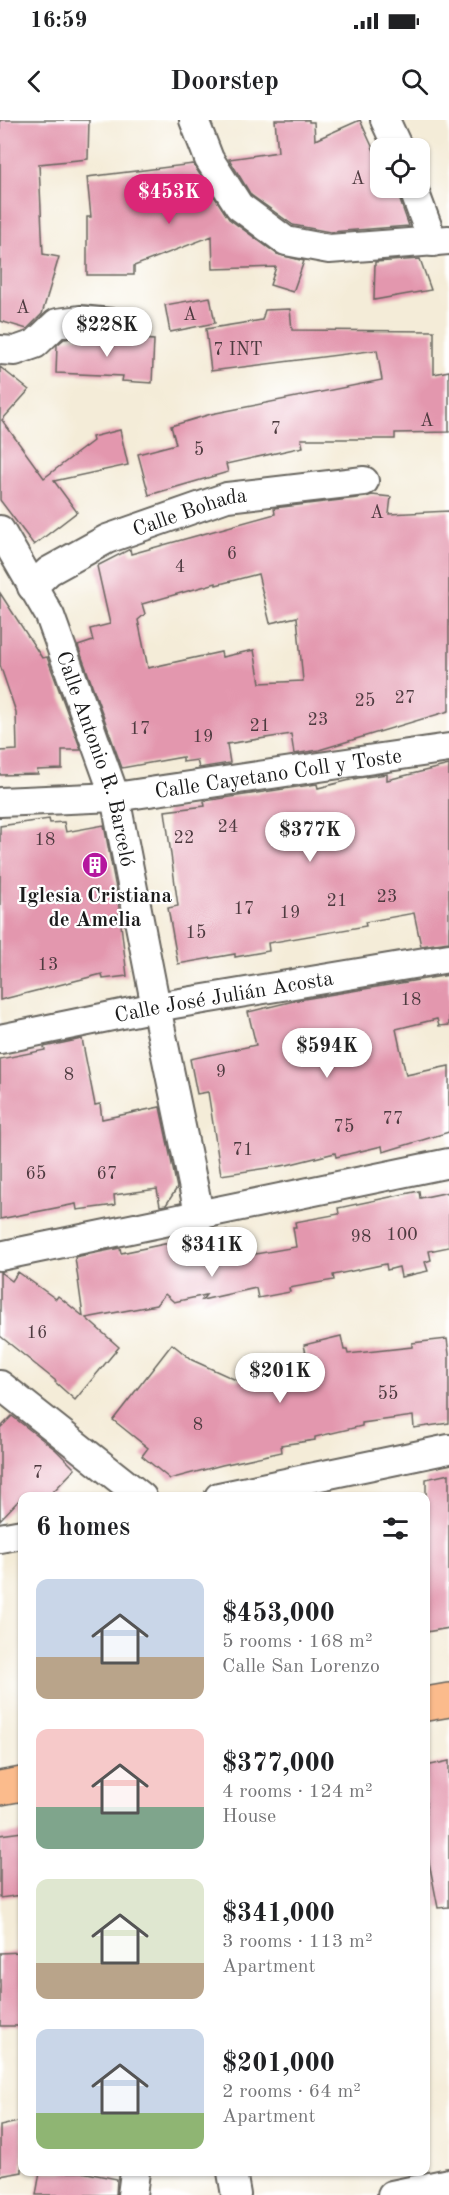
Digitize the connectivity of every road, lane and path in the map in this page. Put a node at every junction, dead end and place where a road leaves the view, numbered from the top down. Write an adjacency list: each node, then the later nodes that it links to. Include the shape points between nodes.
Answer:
1 (194, 120): 5 (street, via 209,159 239,206 286,242 329,249)
2 (385, 120): 3 (street)
3 (393, 138)
4 (418, 198): 5 (street)
5 (441, 241)
6 (132, 325): 7 (street, via 80,320 57,323 35,344 15,351)
7 (0, 350)
8 (364, 481): 10 (street, Calle Bohada, via 227,497 107,539 49,571)
9 (0, 530): 10 (street, Calle Antonio R. Barceló)
10 (32, 587): 12 (street, Calle Antonio R. Barceló, via 50,616)
11 (449, 748): 12 (street, Calle Cayetano Coll y Toste)
12 (115, 797): 13 (street, Calle Cayetano Coll y Toste); 15 (street, Calle Antonio R. Barceló)
13 (0, 802)
14 (449, 958): 15 (street, Calle José Julián Acosta)
15 (156, 1007): 16 (street, Calle José Julián Acosta); 18 (street, Calle Antonio R. Barceló)
16 (0, 1039)
17 (449, 1163): 18 (street)
18 (200, 1214): 19 (street)
19 (0, 1256)
20 (0, 1385): 22 (street)
21 (449, 1449): 23 (street)
22 (136, 1492)
23 (243, 1492)
24 (18, 1535): 25 (street)
25 (0, 1538)
26 (449, 1700): 27 (main road)
27 (430, 1703)
28 (18, 1785): 29 (main road)
29 (0, 1788)
30 (134, 2176): 33 (street)
31 (233, 2176): 34 (street)
32 (449, 2184): 35 (street)
33 (132, 2195)
34 (236, 2195)
35 (392, 2195)

